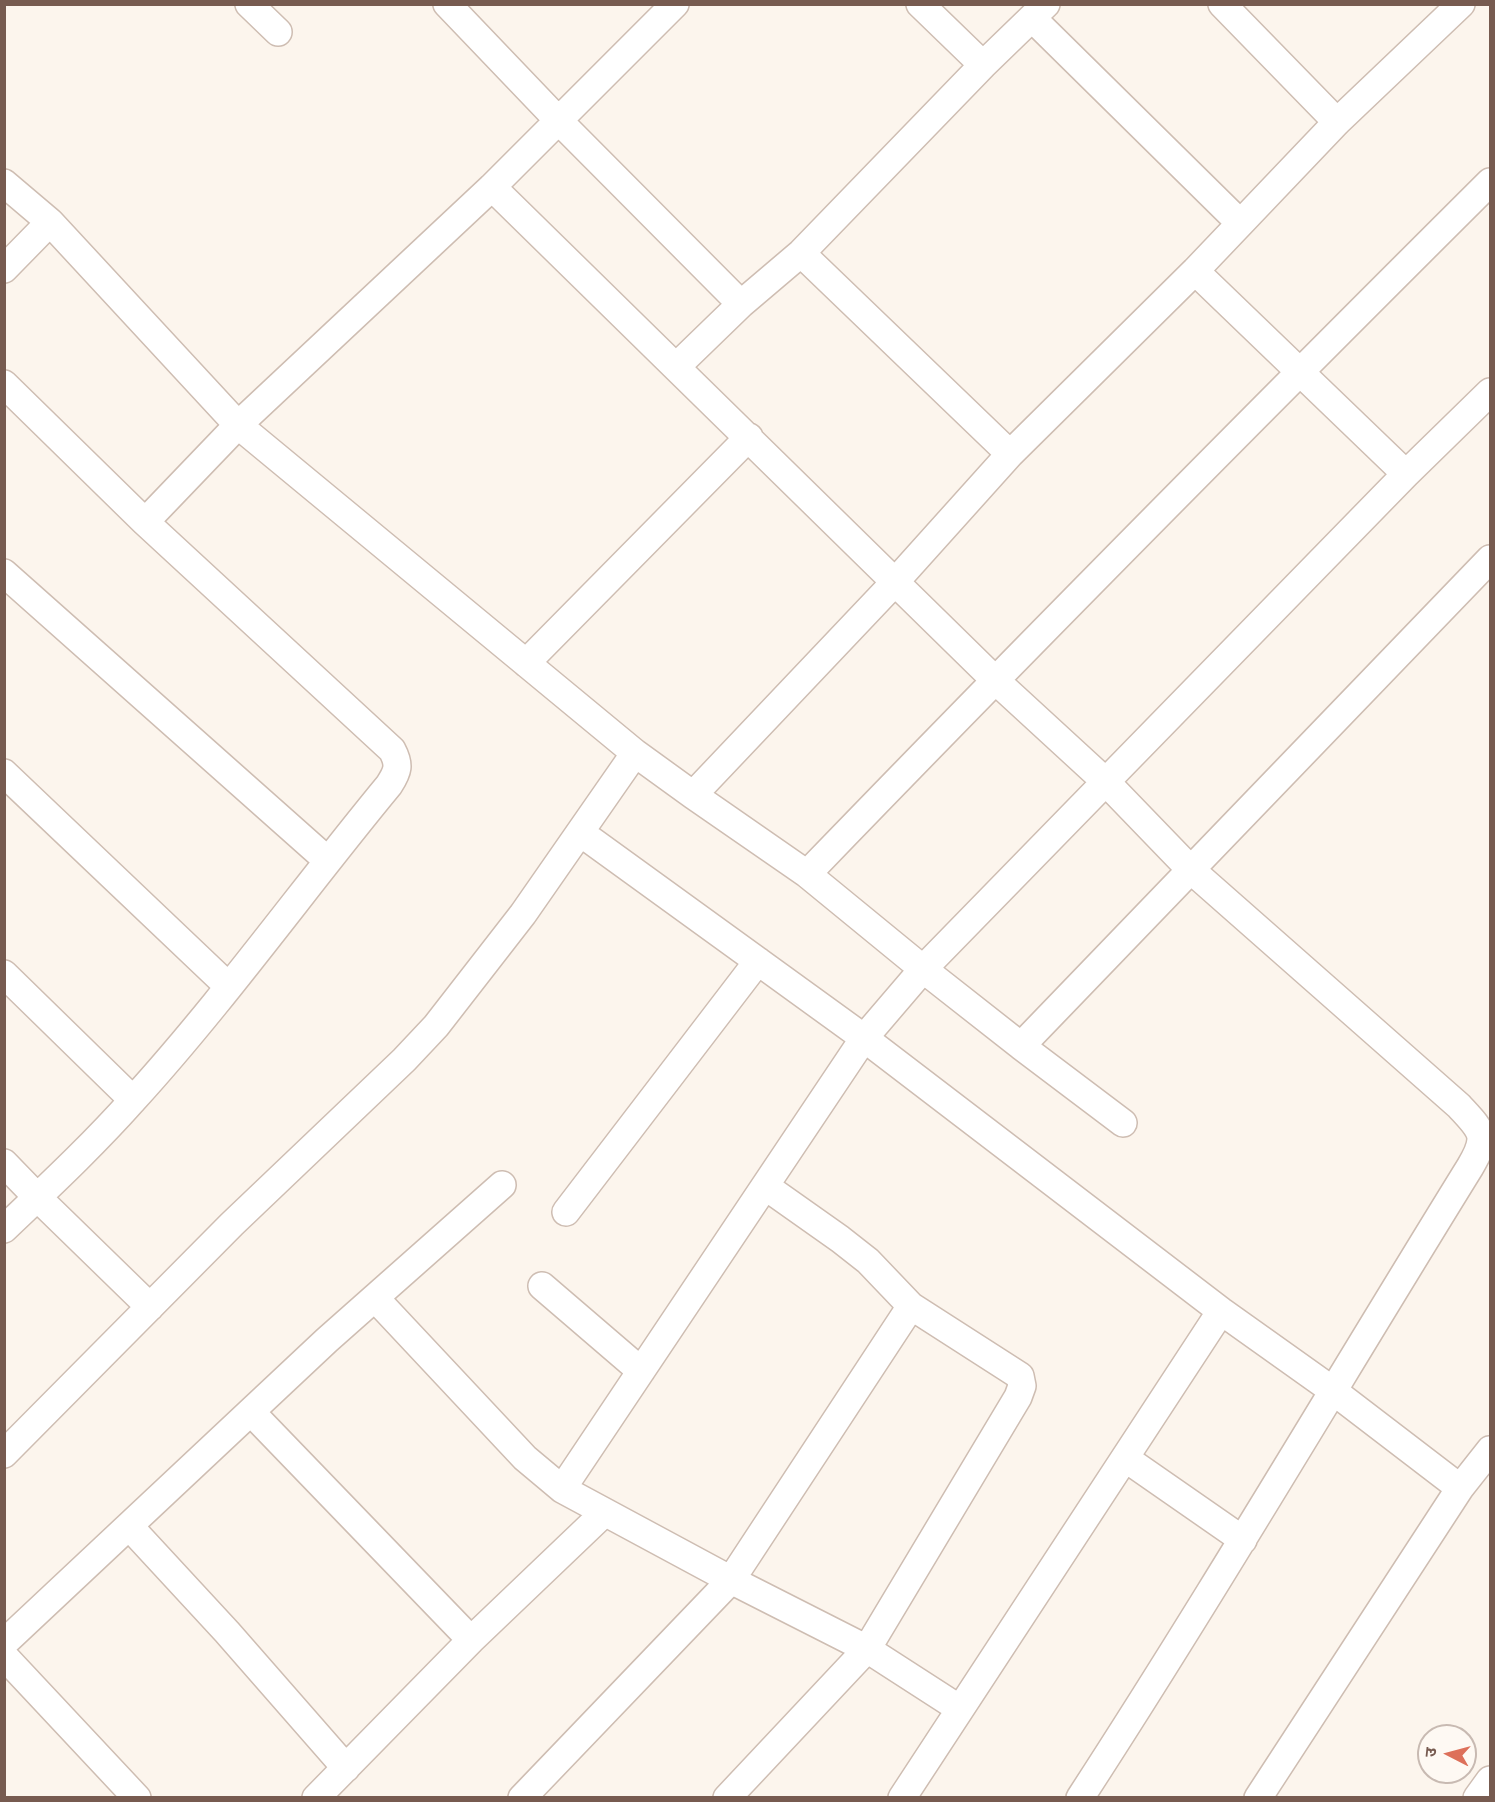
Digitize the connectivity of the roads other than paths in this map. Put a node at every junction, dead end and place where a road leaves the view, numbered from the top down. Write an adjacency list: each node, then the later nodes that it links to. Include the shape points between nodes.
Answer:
1 (249, 4): 8 (street)
2 (447, 4): 10 (street)
3 (675, 4): 10 (street)
4 (920, 4): 9 (street)
5 (1222, 4): 11 (street)
6 (1461, 4): 11 (street)
7 (1039, 11): 9 (street); 16 (street)
8 (278, 32)
9 (983, 65): 17 (street)
10 (558, 120): 14 (street); 20 (street)
11 (1337, 122): 16 (street)
12 (4, 183): 15 (street)
13 (1491, 183): 22 (street)
14 (492, 187): 21 (street); 25 (street)
15 (50, 222): 18 (street); 25 (street)
16 (1240, 223): 19 (street)
17 (801, 253): 20 (street); 27 (street)
18 (4, 269)
19 (1195, 272): 22 (street); 27 (street)
20 (741, 304): 21 (street)
21 (677, 366): 26 (street)
22 (1300, 372): 28 (street); 34 (street)
23 (4, 384): 29 (street)
24 (1491, 392): 28 (street)
25 (238, 425): 29 (street); 33 (street)
26 (749, 437): 32 (street); 33 (street)
27 (1010, 454): 32 (street)
28 (1406, 474): 37 (street)
29 (145, 522): 40 (street, via 392,750 398,762 397,772)
30 (1491, 559): 41 (street)
31 (4, 573): 40 (street)
32 (896, 582): 34 (street); 38 (street)
33 (526, 663): 35 (street)
34 (995, 680): 37 (street); 42 (street)
35 (635, 753): 38 (street); 39 (street)
36 (4, 773): 46 (street)
37 (1106, 782): 41 (street); 44 (street)
38 (693, 795): 42 (street)
39 (581, 833): 43 (street); 61 (street, via 436,1026)
40 (327, 860): 46 (street)
41 (1190, 869): 48 (street); 51 (street, via 1459,1106)
42 (807, 874): 44 (street)
43 (758, 961): 47 (street); 56 (street)
44 (922, 969): 47 (street); 48 (street)
45 (4, 974): 49 (street)
46 (228, 986): 49 (street)
47 (864, 1038): 54 (street); 62 (street)
48 (1021, 1046): 50 (street)
49 (133, 1100): 55 (street)
50 (1123, 1123)
51 (1486, 1136): 64 (street)
52 (4, 1163): 55 (street)
53 (502, 1185): 59 (street)
54 (765, 1186): 60 (street, via 868,1261); 63 (street)
55 (37, 1197): 57 (street); 61 (street)
56 (566, 1212)
57 (4, 1229)
58 (542, 1286): 63 (street)
59 (375, 1298): 65 (street); 70 (street, via 525,1458)
60 (911, 1306): 74 (street); 77 (street, via 1020,1376 1022,1386)
61 (150, 1307): 67 (street)
62 (1221, 1311): 64 (street); 68 (street)
63 (641, 1371): 70 (street)
64 (1332, 1390): 69 (street); 73 (street)
65 (251, 1412): 72 (street); 75 (street)
66 (1491, 1450): 69 (street)
67 (4, 1454)
68 (1125, 1458): 73 (street); 79 (street)
69 (1460, 1488): 88 (street)
70 (562, 1489): 71 (street)
71 (604, 1513): 74 (street); 75 (street)
72 (129, 1526): 76 (street); 80 (street)
73 (1243, 1540): 87 (street)
74 (731, 1580): 77 (street); 84 (street)
75 (471, 1640): 80 (street)
76 (4, 1643)
77 (867, 1649): 79 (street); 85 (street)
78 (4, 1656): 82 (street)
79 (960, 1709): 86 (street)
80 (346, 1768): 83 (street)
81 (1491, 1780): 89 (street)
82 (137, 1797)
83 (316, 1797)
84 (522, 1797)
85 (727, 1797)
86 (902, 1797)
87 (1080, 1797)
88 (1258, 1797)
89 (1477, 1797)

